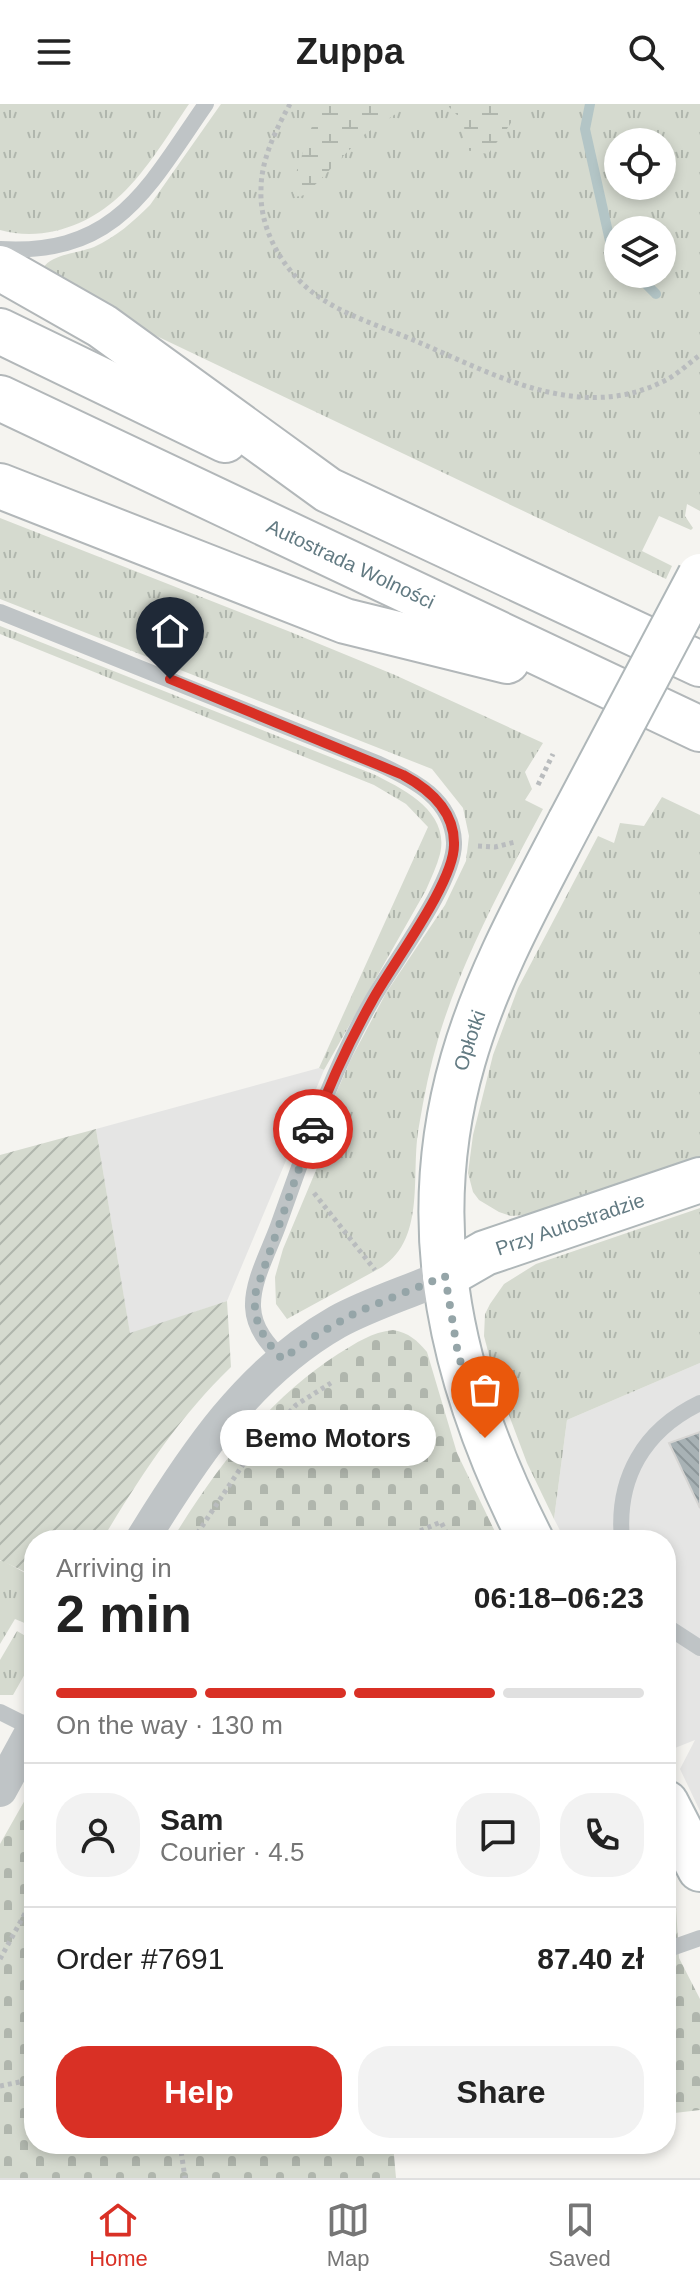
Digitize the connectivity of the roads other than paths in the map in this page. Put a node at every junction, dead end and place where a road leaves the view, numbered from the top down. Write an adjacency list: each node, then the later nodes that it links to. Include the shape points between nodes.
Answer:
1 (206, 104): 2 (lane, via 142,196 122,214 73,241)
2 (0, 249)
3 (0, 268): 7 (main road, via 102,326)
4 (0, 331): 7 (main road)
5 (0, 398): 11 (main road, Autostrada Wolności)
6 (0, 486): 11 (main road, via 345,621)
7 (328, 490): 10 (main road)
8 (700, 576): 14 (main road, Opłotki, bridge, via 484,998 463,1060 445,1156)
9 (0, 612): 15 (lane, via 403,775 444,808 455,844 445,878 344,1055 260,1274 253,1308 261,1335)
10 (700, 664)
11 (602, 684): 12 (main road, Autostrada Wolności)
12 (700, 729)
13 (700, 1180): 14 (main road, Przy Autostradzie, via 485,1253)
14 (445, 1276): 15 (street, via 357,1312); 18 (main road, Opłotki, via 472,1402)
15 (282, 1359): 17 (street, via 221,1423)
16 (700, 1403): 19 (lane, via 662,1426 640,1455 623,1493)
17 (148, 1530)
18 (526, 1530)
19 (622, 1530)
20 (676, 1632): 21 (lane)
21 (700, 1648)
22 (0, 1712): 23 (lane)
23 (24, 1724)
24 (24, 1747): 25 (street)
25 (0, 1790)
26 (678, 1817): 27 (main road)
27 (700, 1869)
28 (700, 1938): 29 (lane)
29 (676, 1946)

